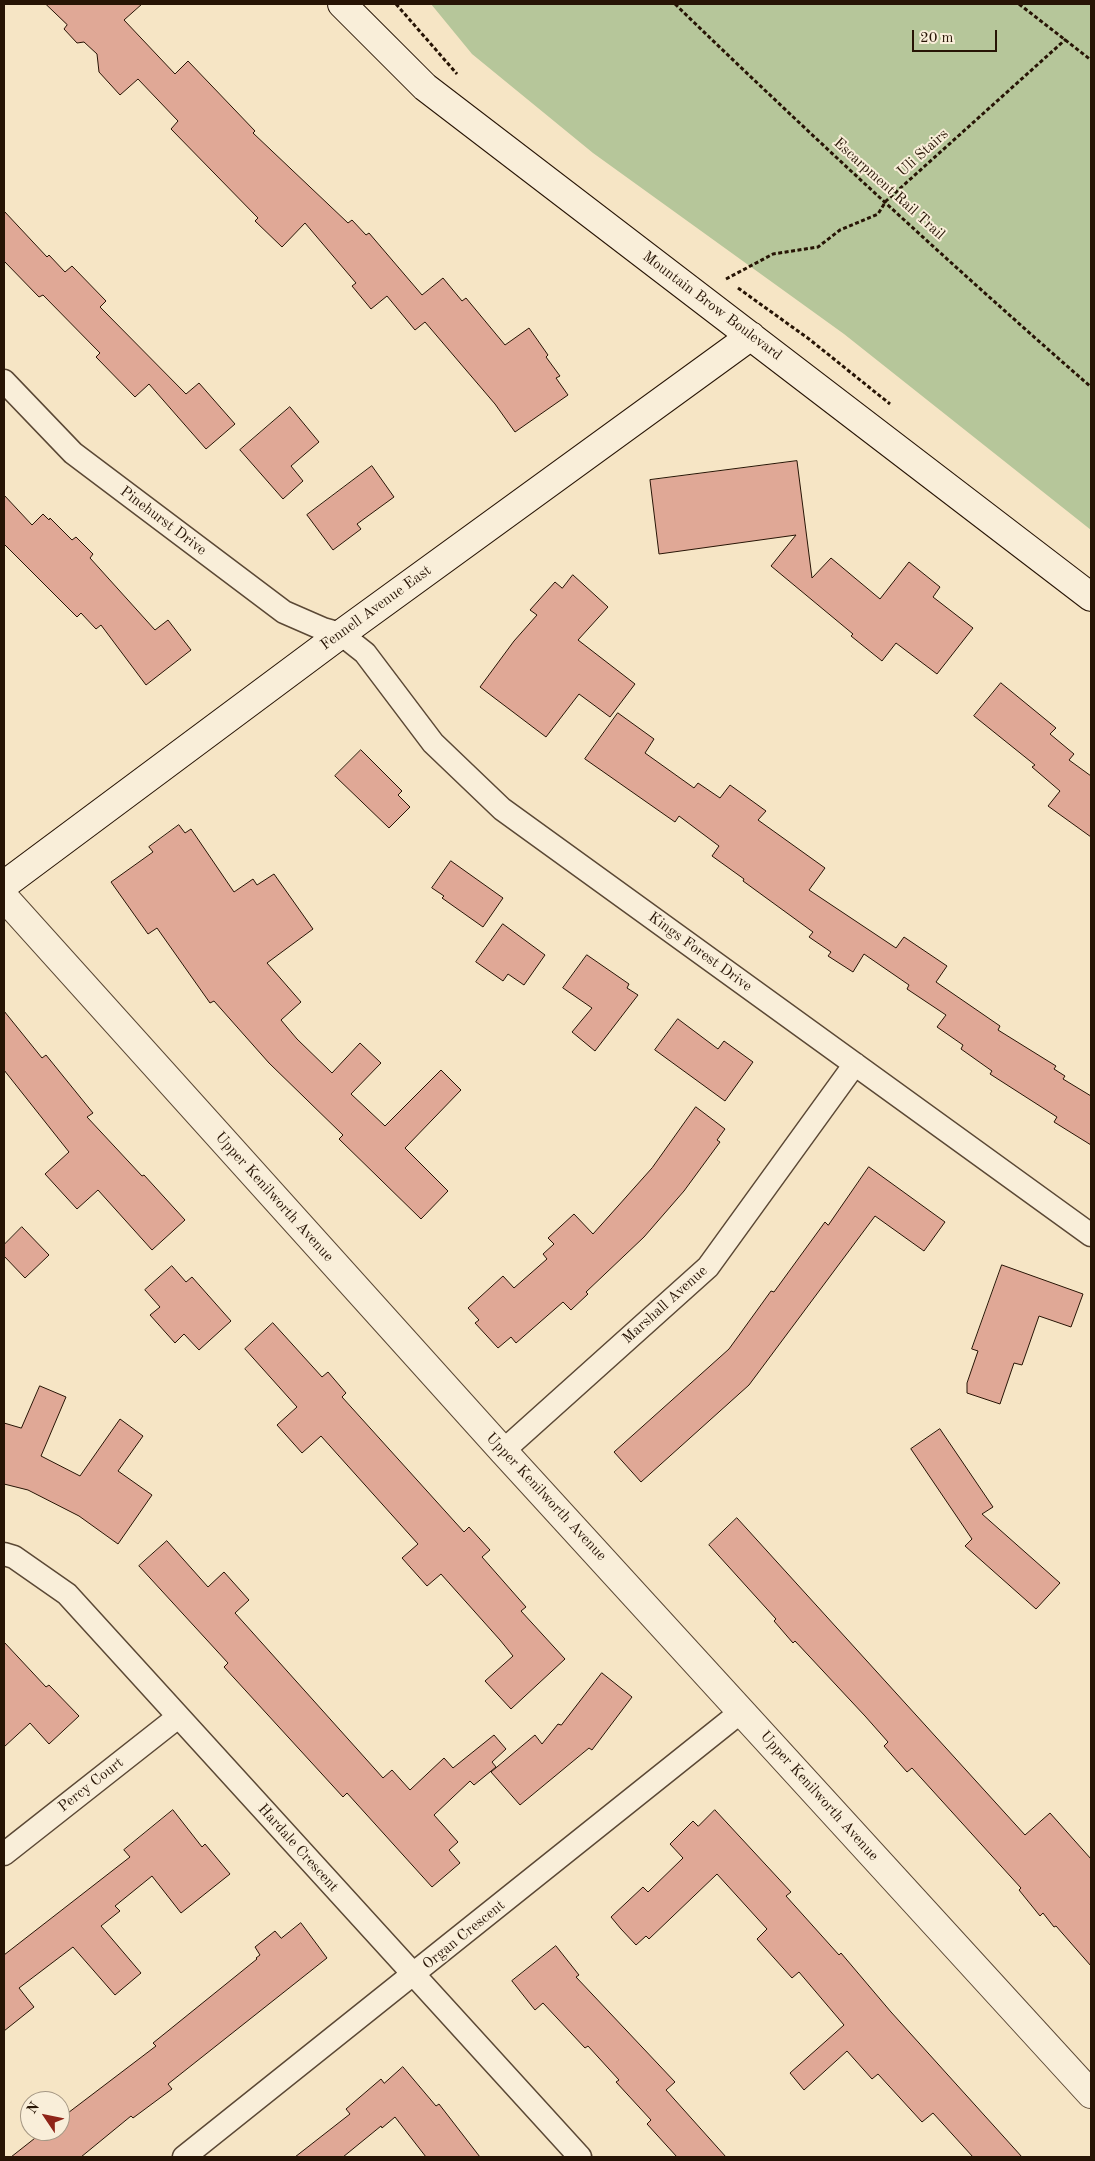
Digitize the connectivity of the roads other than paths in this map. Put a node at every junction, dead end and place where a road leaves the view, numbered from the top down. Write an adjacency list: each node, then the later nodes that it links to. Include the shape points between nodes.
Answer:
1 (342, 4): 2 (main road, Mountain Brow Boulevard, via 425,87)
2 (751, 336): 4 (main road, Mountain Brow Boulevard); 5 (main road, Fennell Avenue East)
3 (4, 381): 5 (street, Pinehurst Drive, via 73,453 284,612)
4 (1091, 597)
5 (340, 634): 6 (main road, Fennell Avenue East); 8 (street, Kings Forest Drive, via 365,653 433,743 502,809)
6 (4, 886)
7 (4, 897): 10 (main road, Upper Kenilworth Avenue)
8 (855, 1064): 9 (street, Kings Forest Drive); 10 (street, Marshall Avenue, via 708,1267)
9 (1091, 1235)
10 (503, 1451): 12 (main road, Upper Kenilworth Avenue)
11 (4, 1554): 13 (street, Hardale Crescent, via 14,1557 67,1594)
12 (742, 1711): 15 (street, Organ Crescent); 16 (main road, Upper Kenilworth Avenue)
13 (178, 1717): 14 (street, Percy Court); 15 (street, Hardale Crescent)
14 (4, 1854)
15 (414, 1975): 17 (street, Organ Crescent); 18 (street, Hardale Crescent)
16 (1091, 2094)
17 (184, 2157)
18 (580, 2157)

